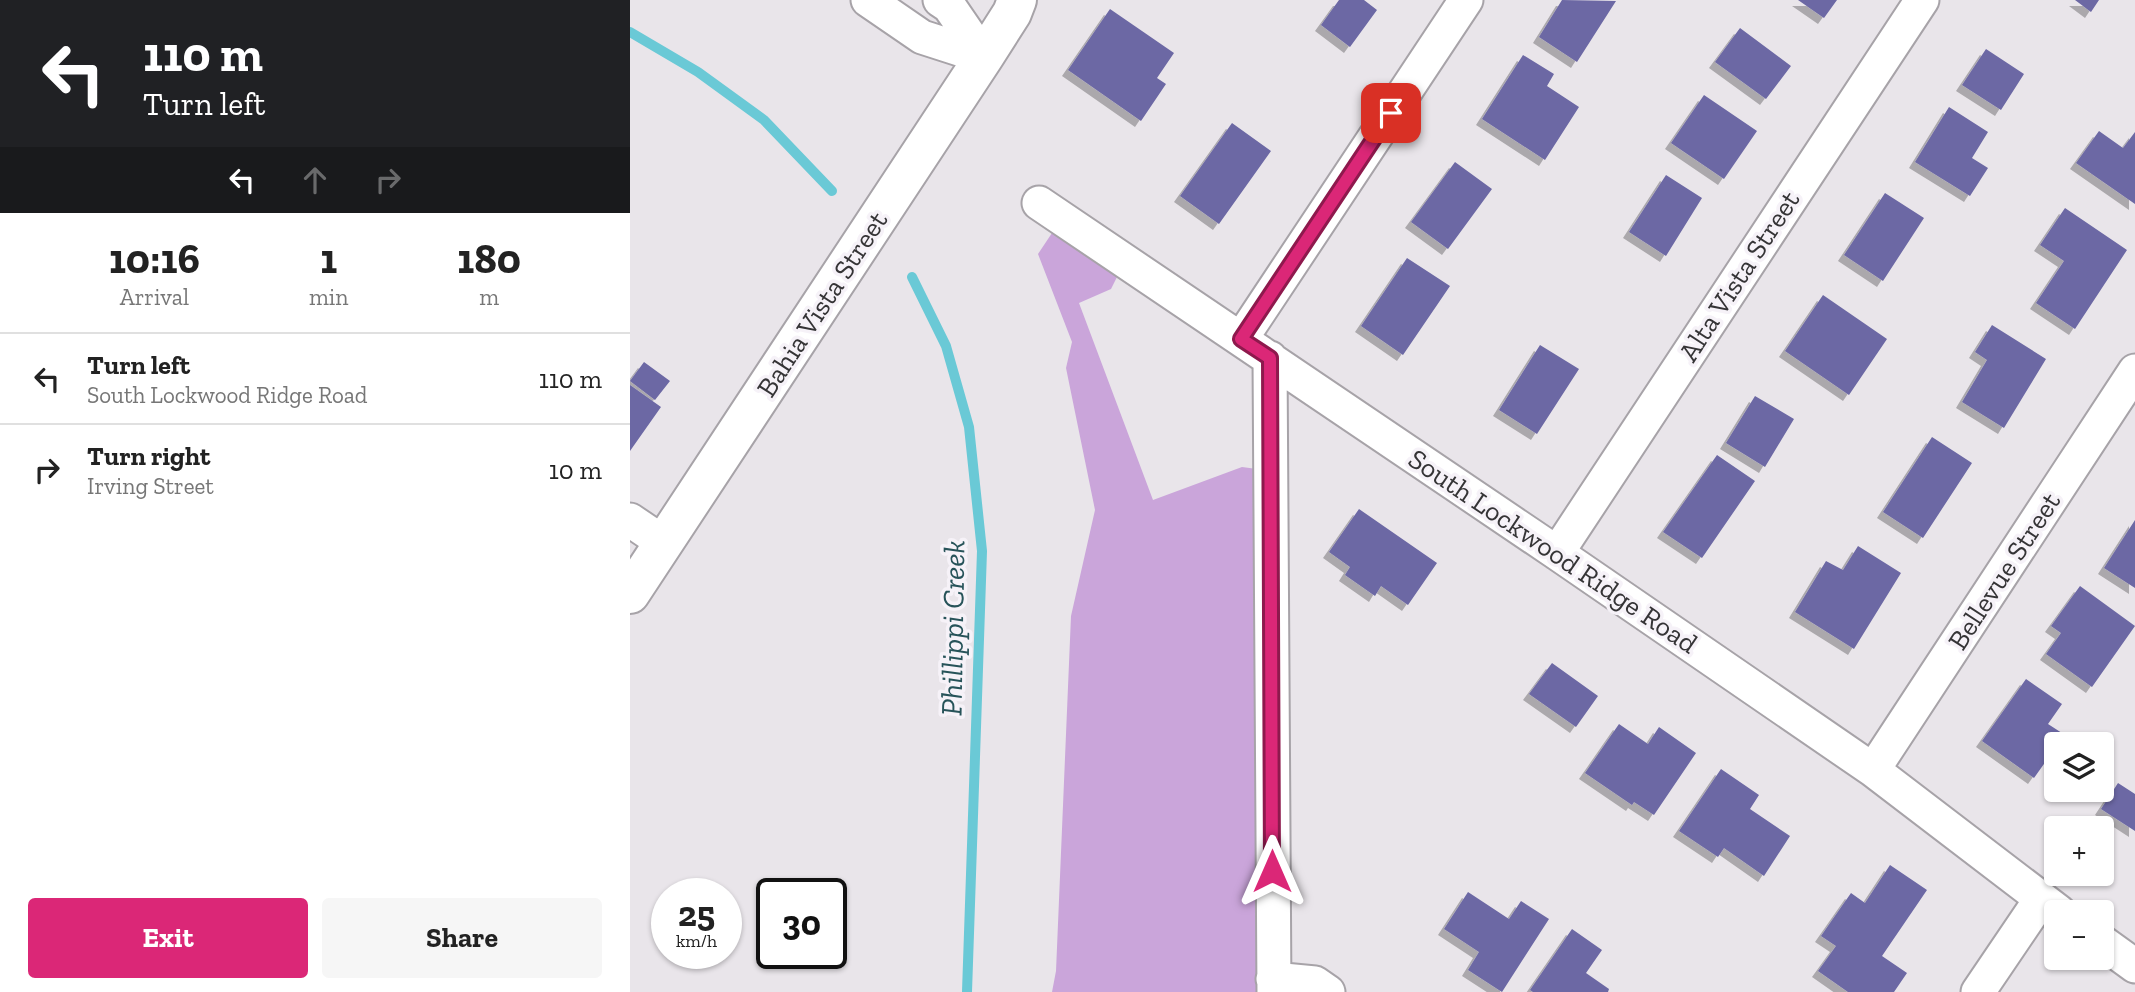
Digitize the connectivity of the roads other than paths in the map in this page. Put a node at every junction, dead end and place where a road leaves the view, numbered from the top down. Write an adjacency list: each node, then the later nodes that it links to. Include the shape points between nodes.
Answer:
1 (868, 0): 6 (street, via 922,37)
2 (940, 0): 6 (street)
3 (1466, 0): 8 (street)
4 (1922, 0): 13 (street, Alta Vista Street)
5 (1020, 4): 6 (street, Bahia Vista Street)
6 (984, 57): 12 (street, Bahia Vista Street)
7 (1039, 202): 8 (street, South Lockwood Ridge Road)
8 (1241, 339): 9 (street, South Lockwood Ridge Road)
9 (1270, 358): 13 (street, South Lockwood Ridge Road); 20 (street)
10 (2135, 371): 15 (street, Bellevue Street)
11 (630, 520): 12 (street)
12 (664, 544): 14 (street, Bahia Vista Street)
13 (1557, 553): 15 (street, South Lockwood Ridge Road)
14 (630, 594)
15 (1873, 771): 16 (street, South Lockwood Ridge Road)
16 (2044, 900)
17 (2044, 912): 22 (street)
18 (2114, 951): 19 (street)
19 (2135, 966)
20 (1273, 986): 21 (street, via 1315,983)
21 (1328, 992)
22 (1978, 992)

